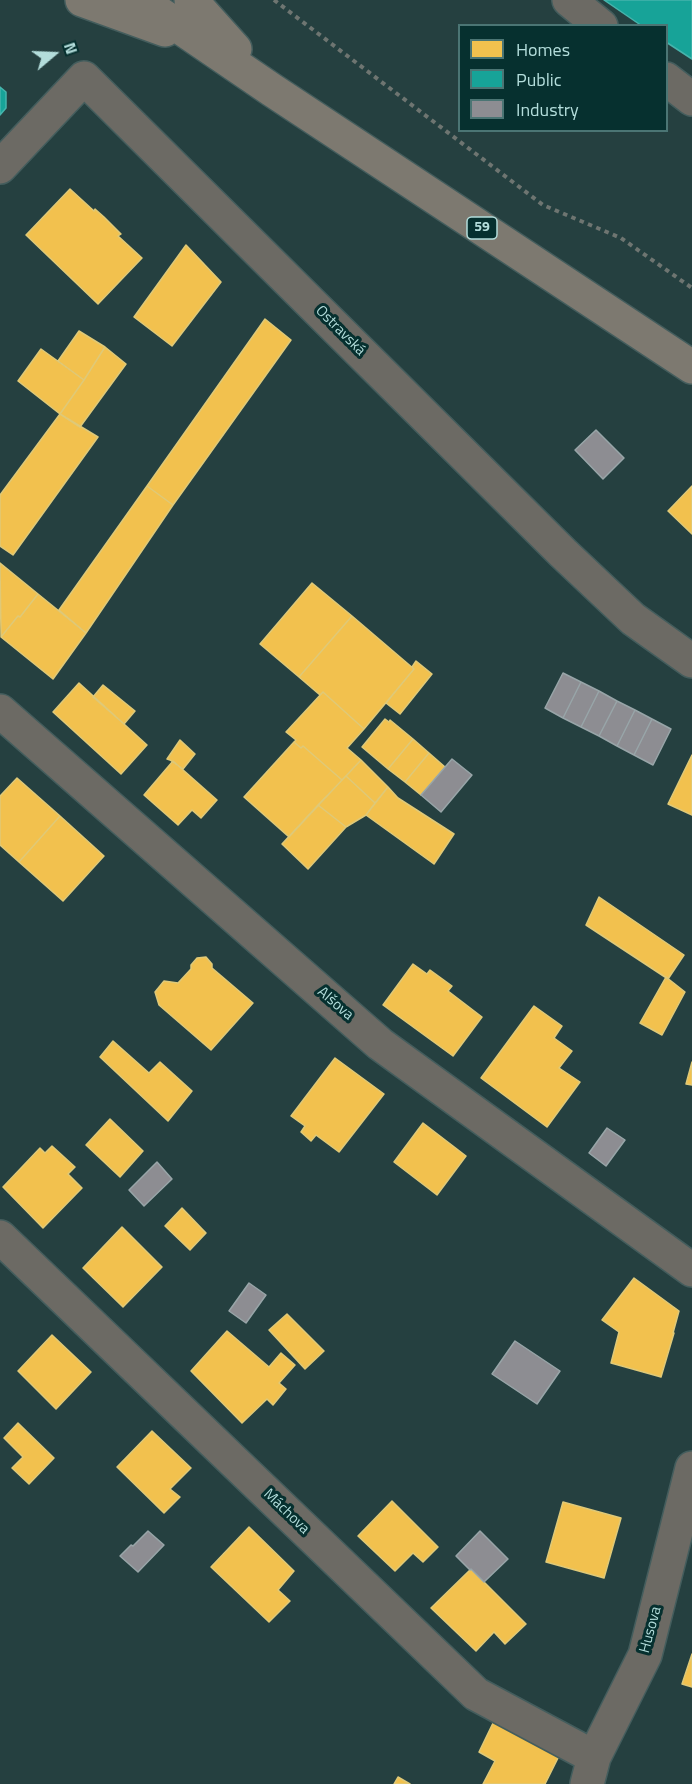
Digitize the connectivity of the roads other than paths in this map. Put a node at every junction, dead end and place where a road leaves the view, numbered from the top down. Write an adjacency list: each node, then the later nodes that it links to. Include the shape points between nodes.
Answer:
1 (82, 0): 6 (main road)
2 (140, 0): 6 (main road, 59)
3 (190, 0): 8 (main road)
4 (569, 0): 5 (street)
5 (599, 24)
6 (205, 44): 8 (main road, 59)
7 (668, 81): 9 (street)
8 (272, 90): 11 (main road, 59)
9 (692, 99)
10 (0, 167): 12 (street, Ostravská, via 84,78 563,553 633,619)
11 (692, 367)
12 (692, 661)
13 (0, 711): 15 (street, Alšova, via 381,1044)
14 (0, 1237): 17 (street, Máchova, via 476,1694)
15 (692, 1270)
16 (692, 1468): 17 (street, Husova, via 645,1655)
17 (591, 1770)

